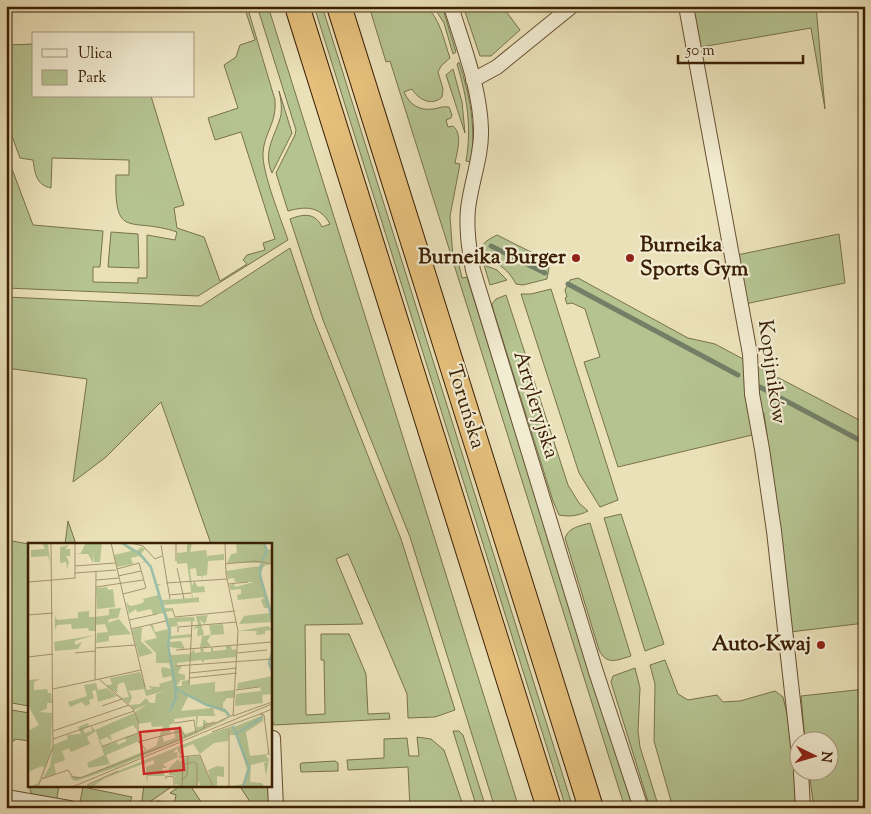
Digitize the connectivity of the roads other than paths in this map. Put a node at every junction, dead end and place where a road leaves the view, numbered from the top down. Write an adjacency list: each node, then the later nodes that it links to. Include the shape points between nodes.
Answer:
1 (298, 6): 13 (highway, Toruńska)
2 (339, 6): 14 (highway, Toruńska)
3 (451, 6): 6 (street, Artyleryjska)
4 (572, 6): 6 (street, via 497,67)
5 (686, 6): 7 (street, Kopijników, via 750,354 752,394 774,532)
6 (473, 80): 15 (street, Artyleryjska, via 481,131 468,209 473,270)
7 (796, 732)
8 (273, 738): 12 (street)
9 (802, 782): 16 (street)
10 (6, 796): 11 (street)
11 (69, 808)
12 (276, 808)
13 (549, 808)
14 (591, 808)
15 (641, 808)
16 (803, 808)

